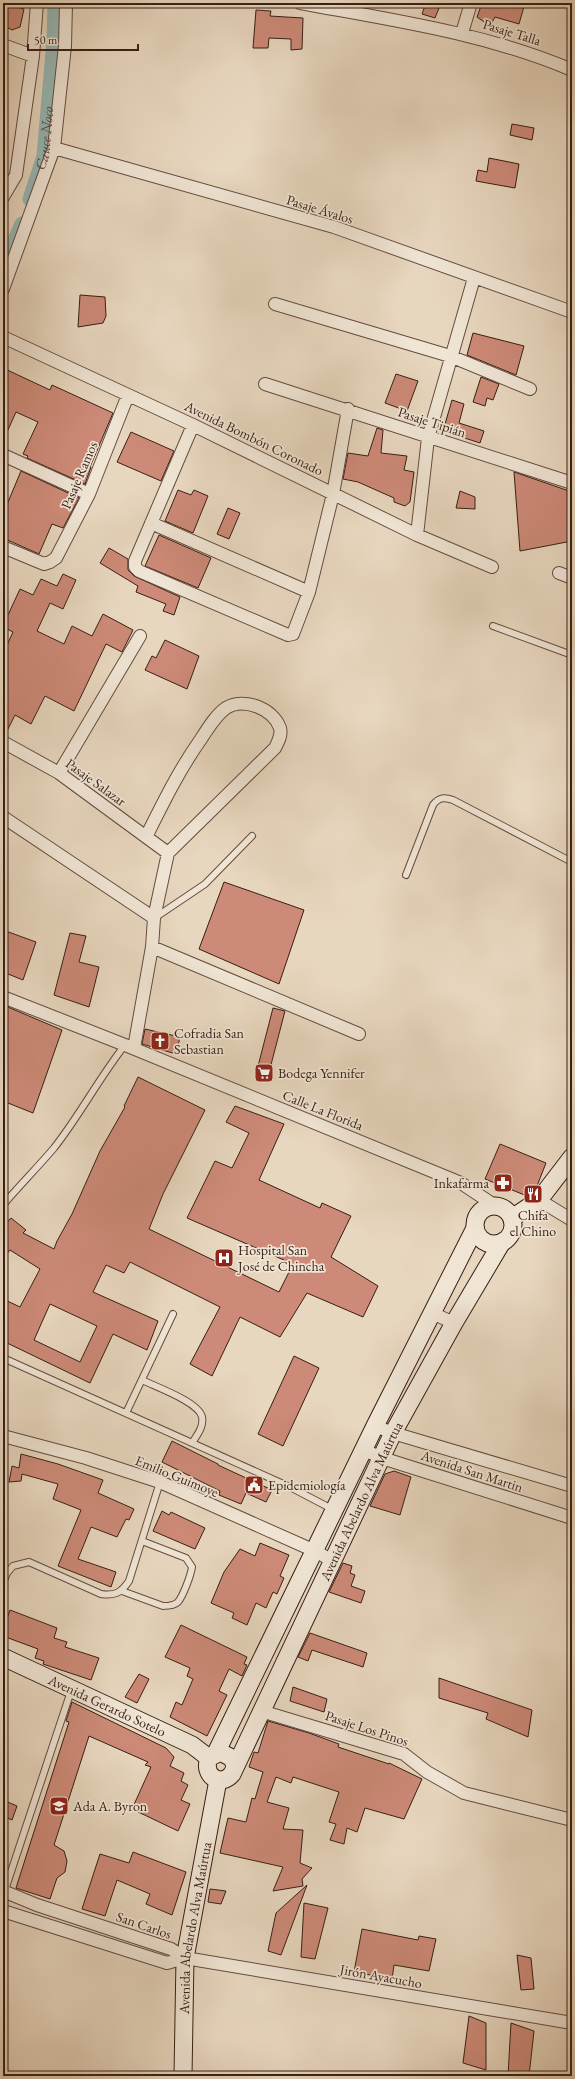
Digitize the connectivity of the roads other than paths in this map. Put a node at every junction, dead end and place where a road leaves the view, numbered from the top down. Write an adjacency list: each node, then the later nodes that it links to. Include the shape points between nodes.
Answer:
1 (36, 3): 7 (street)
2 (66, 3): 9 (street, via 65,46)
3 (300, 3): 5 (street, Pasaje Talla)
4 (471, 3): 5 (street)
5 (462, 33): 8 (street, Pasaje Talla, via 544,58)
6 (3, 45): 7 (street)
7 (33, 56): 10 (street, via 16,175)
8 (572, 70)
9 (54, 148): 11 (street, Pasaje Ávalos, via 334,227); 12 (street)
10 (3, 197)
11 (474, 278): 14 (street, Pasaje Ávalos); 16 (street)
12 (3, 289)
13 (275, 304): 16 (street)
14 (572, 312)
15 (3, 337): 19 (street, Avenida Bombón Coronado)
16 (450, 356): 18 (street); 22 (street)
17 (265, 384): 20 (street, Pasaje Tipián)
18 (530, 389)
19 (128, 395): 21 (street, Avenida Bombón Coronado); 25 (street, Pasaje Ramos)
20 (348, 409): 22 (street, Pasaje Tipián); 26 (street)
21 (193, 425): 26 (street, Avenida Bombón Coronado); 27 (street)
22 (428, 438): 24 (street, Pasaje Tipián); 28 (street)
23 (3, 455): 25 (street)
24 (572, 482)
25 (89, 494): 29 (street, Pasaje Ramos, via 56,558 50,562 44,564)
26 (333, 494): 28 (street, Avenida Bombón Coronado); 33 (street)
27 (151, 523): 33 (street); 33 (street, via 135,561 135,567 139,571 288,635 294,634 297,629)
28 (417, 535): 30 (street, Avenida Bombón Coronado)
29 (3, 547)
30 (492, 567)
31 (559, 573): 32 (street)
32 (572, 578)
33 (309, 592)
34 (494, 626): 36 (lane)
35 (140, 636): 38 (street)
36 (572, 655)
37 (3, 742): 38 (street, Pasaje Salazar)
38 (59, 773): 41 (street, Pasaje Salazar)
39 (3, 817): 45 (street)
40 (252, 836): 45 (lane, via 205,884)
41 (146, 837): 42 (street, Pasaje Salazar); 42 (street, via 186,760 209,727 226,709 234,704 246,704 266,711 280,728 280,740 275,748)
42 (168, 853): 45 (street)
43 (572, 862): 44 (lane, via 453,800 441,798 433,805)
44 (406, 876)
45 (154, 918): 46 (street)
46 (152, 947): 48 (street); 49 (street)
47 (3, 997): 49 (street, Calle La Florida)
48 (359, 1034)
49 (129, 1046): 52 (lane, via 107,1068 54,1148); 53 (street, Calle La Florida, via 461,1183)
50 (572, 1157): 51 (street)
51 (539, 1200): 54 (street); 55 (street)
52 (3, 1205)
53 (494, 1205): 54 (street, via 506,1209); 56 (street, via 479,1212)
54 (512, 1218): 57 (street, via 511,1235)
55 (572, 1220)
56 (475, 1228): 57 (street, via 485,1242); 58 (street, Avenida Abelardo Alva Maúrtua)
57 (502, 1242): 60 (street, Avenida Abelardo Alva Maúrtua)
58 (432, 1313): 60 (street); 64 (street, Avenida Abelardo Alva Maúrtua)
59 (173, 1314): 62 (lane)
60 (454, 1323): 65 (street, Avenida Abelardo Alva Maúrtua)
61 (3, 1358): 63 (lane)
62 (142, 1380): 63 (lane); 67 (lane, via 192,1404 200,1411 201,1428)
63 (126, 1413): 67 (lane)
64 (375, 1426): 65 (street, Avenida San Martin); 68 (street, Avenida Abelardo Alva Maúrtua)
65 (393, 1433): 69 (street, Avenida Abelardo Alva Maúrtua); 71 (street, Avenida San Martin)
66 (3, 1436): 70 (street, Emilio Guimoye, via 86,1458)
67 (192, 1443): 72 (lane, via 290,1487)
68 (364, 1450): 69 (street, Avenida San Martin); 72 (street, Avenida Abelardo Alva Maúrtua)
69 (382, 1458): 73 (street, Avenida San Martin); 76 (street, Avenida Abelardo Alva Maúrtua)
70 (160, 1482): 74 (lane); 75 (street, Emilio Guimoye)
71 (572, 1486)
72 (334, 1510): 75 (street, Avenida Abelardo Alva Maúrtua)
73 (572, 1518)
74 (142, 1541): 78 (lane, via 129,1581); 78 (lane, via 186,1558 192,1567 192,1573 177,1602 169,1606)
75 (315, 1551): 76 (street, Emilio Guimoye); 82 (street, Avenida Abelardo Alva Maúrtua)
76 (333, 1561): 81 (street, Avenida Abelardo Alva Maúrtua)
77 (3, 1583): 78 (lane, via 13,1566 29,1562 101,1594 113,1596)
78 (122, 1591)
79 (3, 1657): 80 (street, Avenida Gerardo Sotelo)
80 (71, 1689): 82 (street, Avenida Gerardo Sotelo); 86 (lane)
81 (261, 1711): 83 (street, Avenida Abelardo Alva Maúrtua); 85 (street, Pasaje Los Pinos, via 404,1754 427,1772 464,1793)
82 (213, 1756): 83 (street, via 229,1755); 84 (street, via 208,1771)
83 (235, 1766): 84 (street, via 230,1777)
84 (218, 1780): 88 (street, Avenida Abelardo Alva Maúrtua)
85 (572, 1820)
86 (3, 1892): 88 (street, San Carlos, via 171,1949)
87 (3, 1911): 88 (street, San Carlos, via 167,1963)
88 (185, 1958): 89 (street, Jirón Ayacucho); 90 (street, Avenida Abelardo Alva Maúrtua)
89 (572, 2023)
90 (183, 2076)

